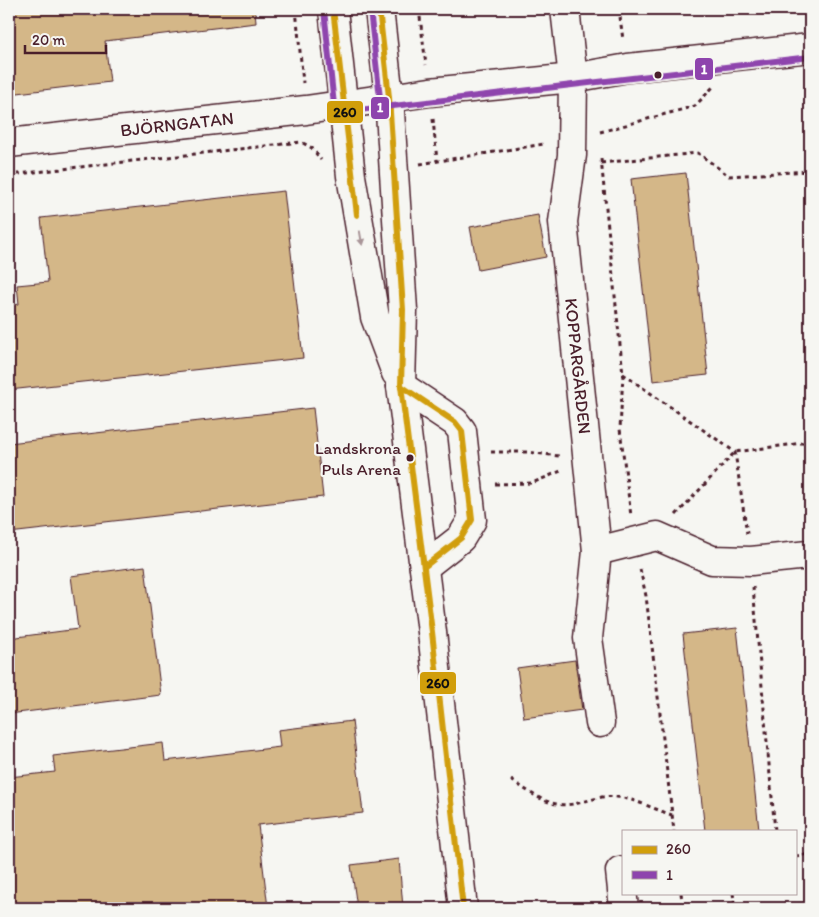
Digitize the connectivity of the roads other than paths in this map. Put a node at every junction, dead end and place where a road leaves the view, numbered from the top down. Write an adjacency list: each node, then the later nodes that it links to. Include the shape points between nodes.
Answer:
1 (333, 9): 7 (street)
2 (379, 9): 6 (street)
3 (565, 9): 5 (street, KOPPARGÅRDEN)
4 (810, 48): 5 (street, BJÖRNGATAN, via 628,68)
5 (573, 78): 6 (street, BJÖRNGATAN); 10 (street, KOPPARGÅRDEN, via 572,155 563,222)
6 (389, 97): 7 (street, BJÖRNGATAN); 9 (street, via 404,310)
7 (343, 104): 8 (street, BJÖRNGATAN); 9 (street, one-way to 9, via 351,176 375,317)
8 (9, 143)
9 (400, 386): 12 (street); 12 (street, via 455,422 462,431 472,520 461,538)
10 (598, 550): 11 (street, via 646,538 712,560 751,561 808,555); 13 (street, KOPPARGÅRDEN, via 588,638)
11 (810, 558)
12 (424, 567): 17 (street)
13 (600, 723)
14 (620, 871): 15 (street)
15 (622, 890)
16 (622, 894): 18 (street)
17 (463, 908)
18 (624, 908)

